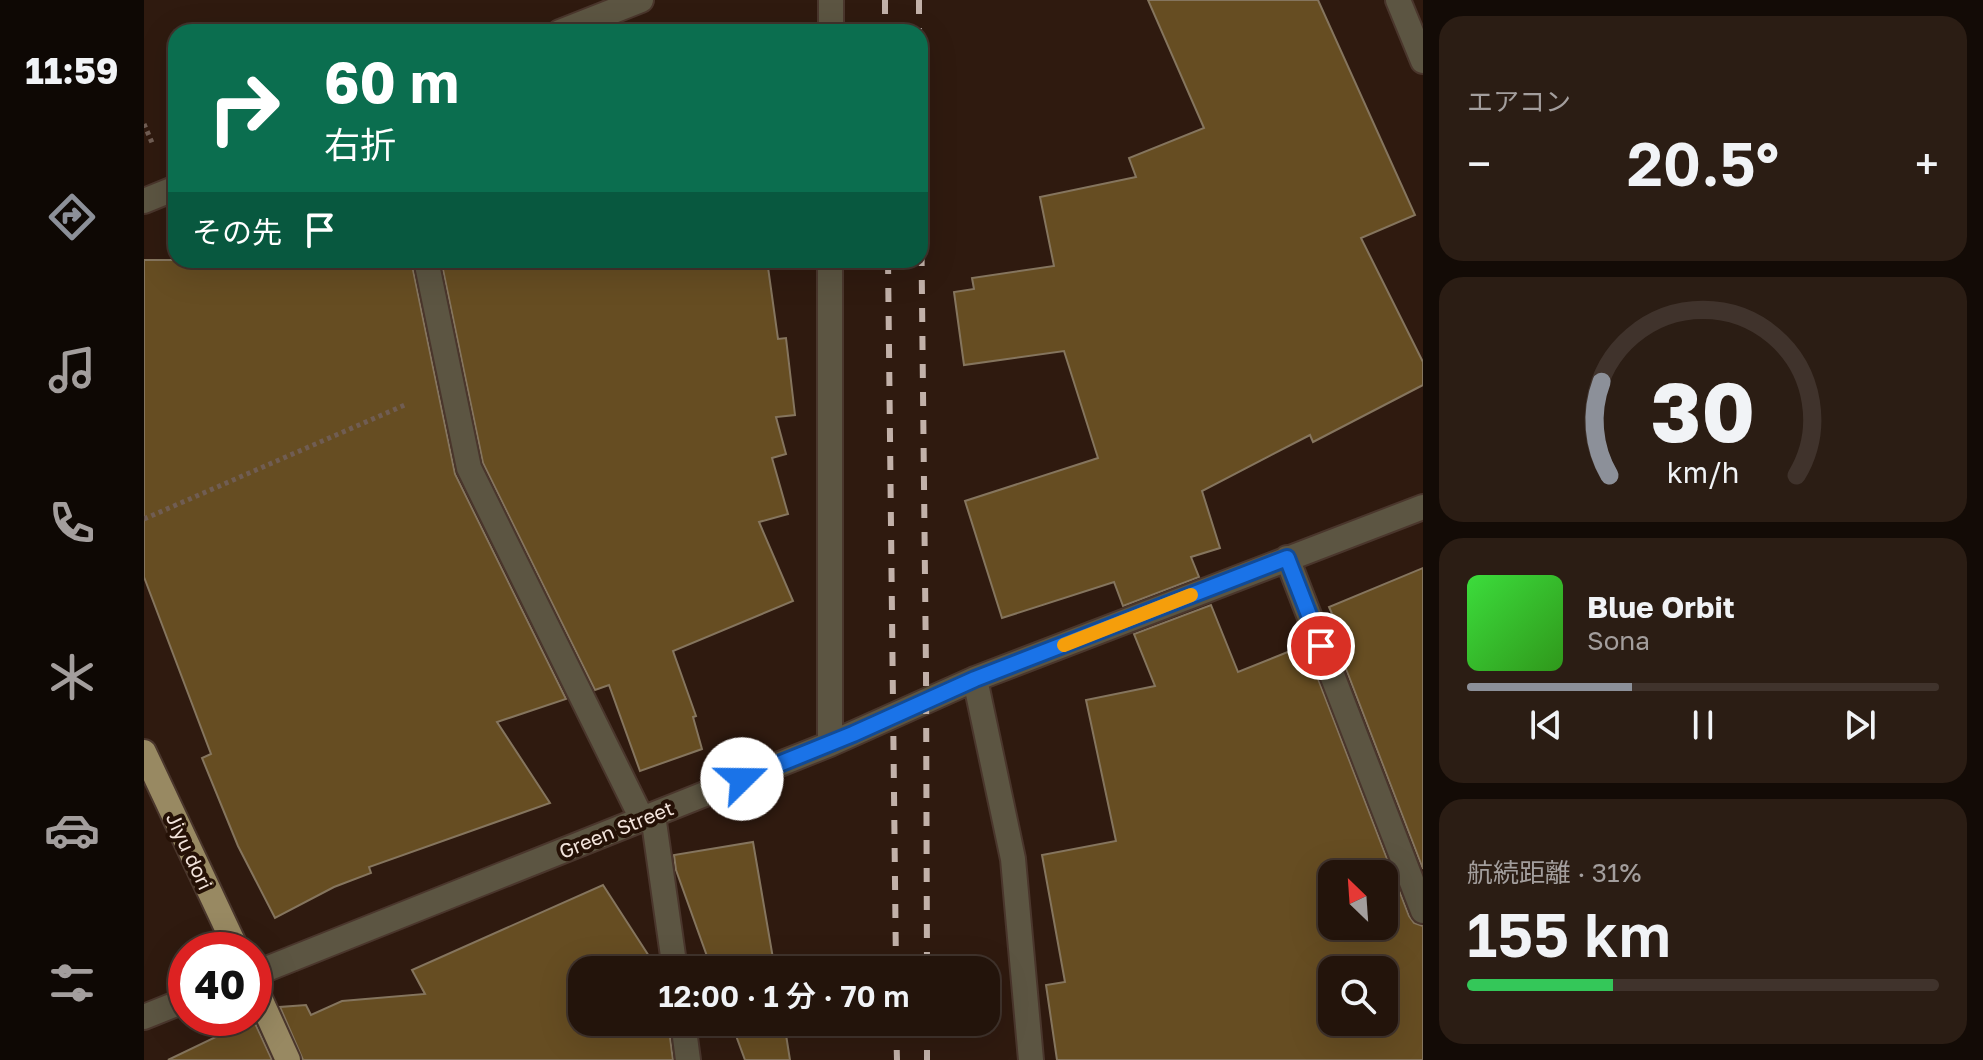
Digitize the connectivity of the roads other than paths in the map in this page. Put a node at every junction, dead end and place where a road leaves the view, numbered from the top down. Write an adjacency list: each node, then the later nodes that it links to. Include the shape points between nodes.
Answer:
1 (641, 0): 4 (street)
2 (831, 0): 5 (street)
3 (1398, 0): 6 (street)
4 (580, 24)
5 (831, 24)
6 (1423, 61)
7 (168, 191): 8 (street)
8 (144, 201)
9 (428, 268): 16 (street, via 469,468)
10 (830, 268): 14 (street)
11 (1423, 507): 12 (street, Green Street)
12 (1287, 558): 13 (street, Green Street); 17 (street)
13 (975, 679): 14 (street, Green Street); 27 (street, via 1013,859)
14 (830, 744): 16 (street, Green Street)
15 (144, 752): 18 (main road, Jiyu dori)
16 (648, 817): 19 (street); 20 (street, Green Street)
17 (1423, 911)
18 (229, 932)
19 (673, 956)
20 (272, 967)
21 (168, 1007): 22 (street)
22 (144, 1017)
23 (272, 1025): 25 (main road)
24 (685, 1036): 26 (street)
25 (288, 1060)
26 (688, 1060)
27 (1031, 1060)

